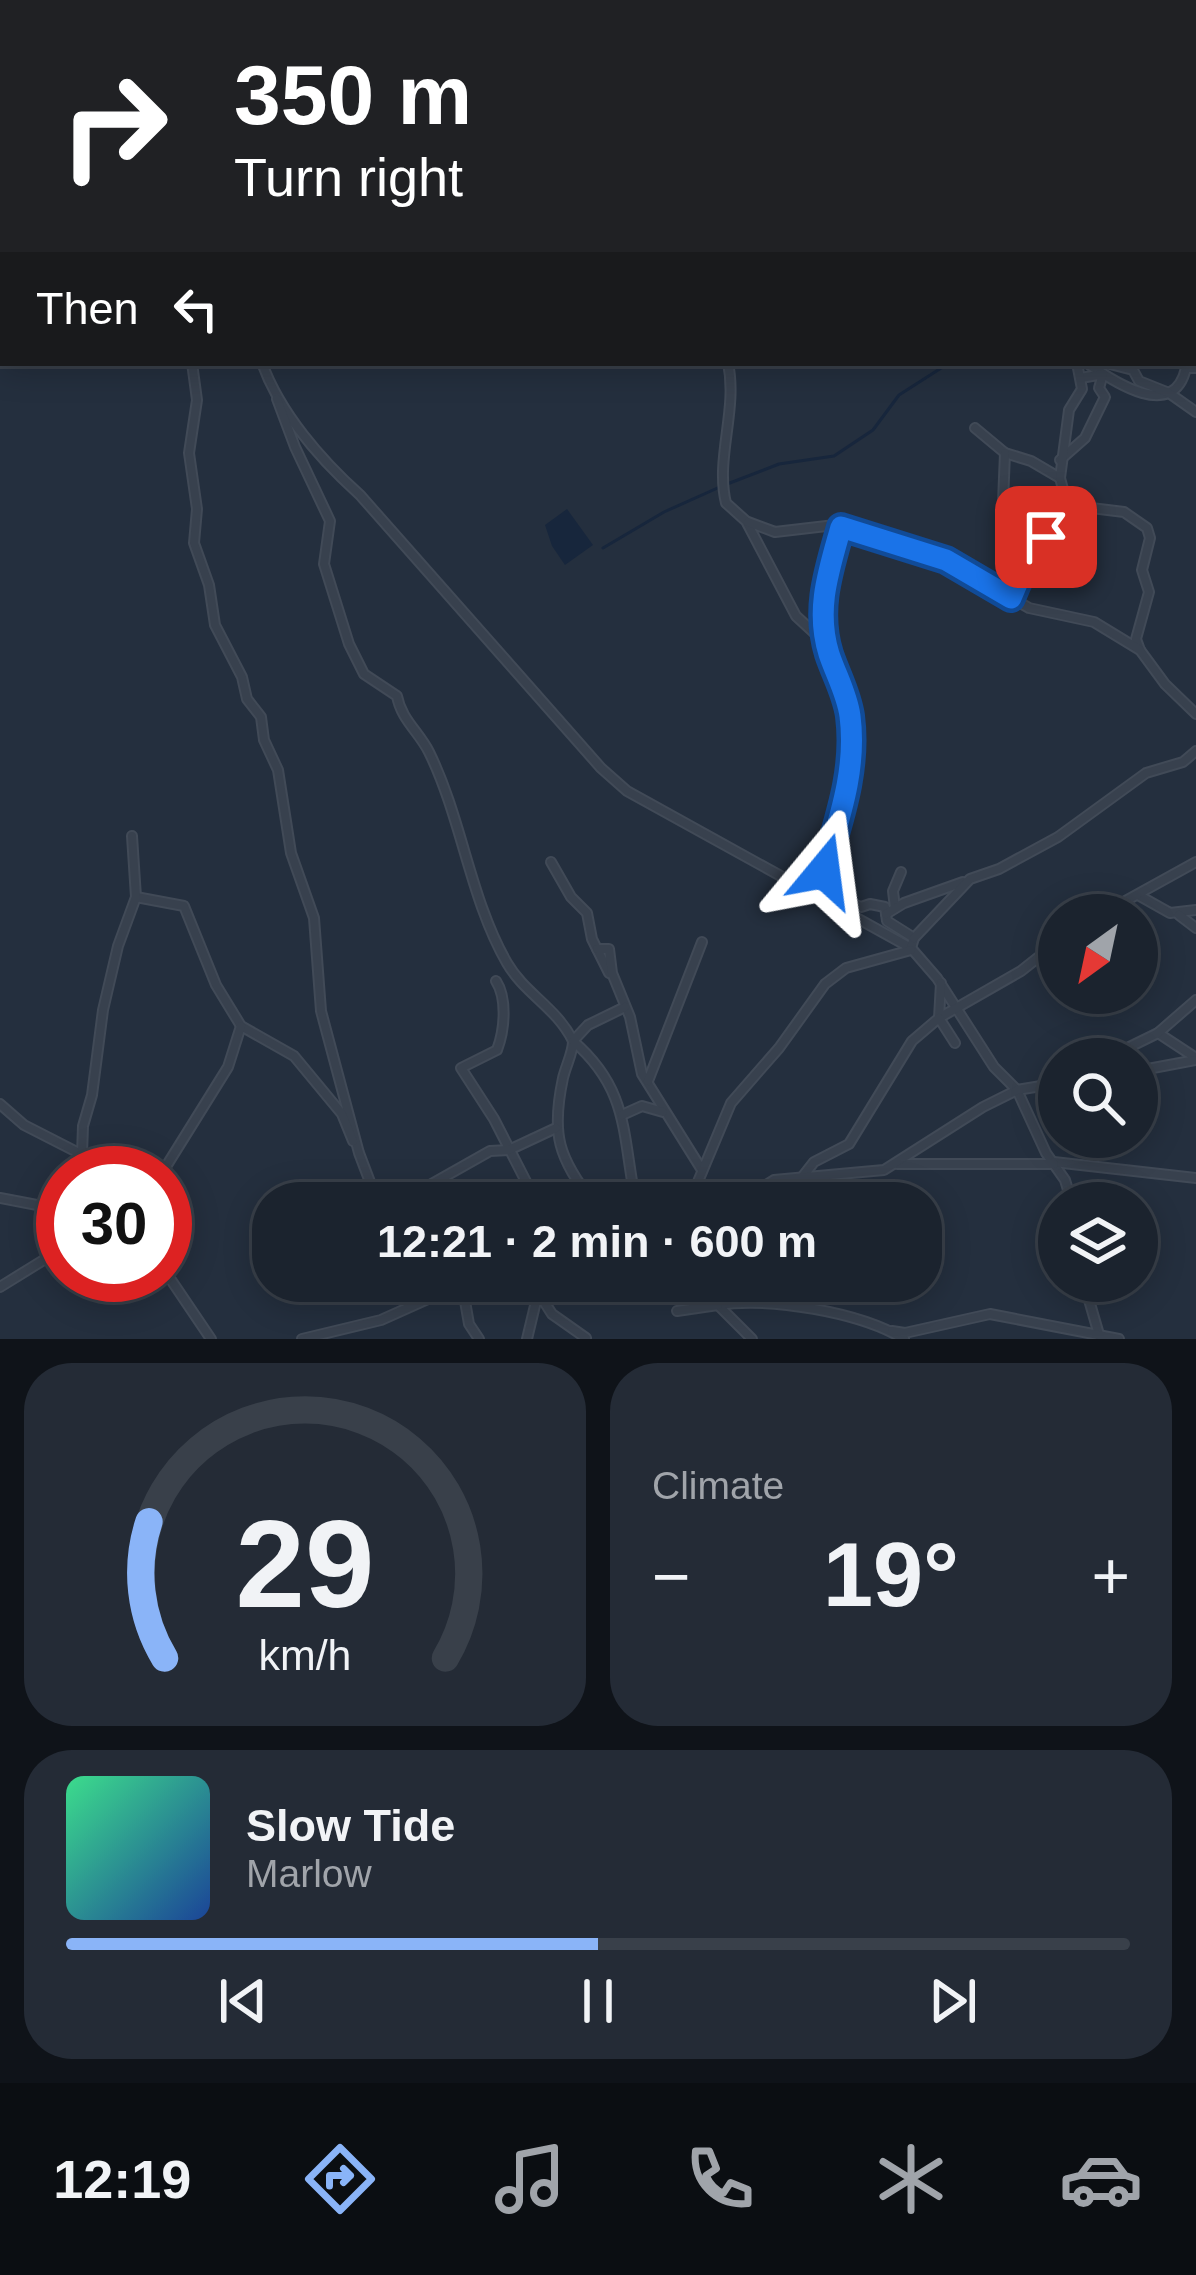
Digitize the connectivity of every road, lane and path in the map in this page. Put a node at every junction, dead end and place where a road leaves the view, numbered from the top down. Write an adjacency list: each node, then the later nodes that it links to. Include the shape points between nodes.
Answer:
1 (192, 366): 54 (street, via 194,543 215,626 278,770)
2 (263, 366): 10 (street)
3 (729, 366): 18 (street, via 722,486 726,503)
4 (1078, 366): 9 (street)
5 (1092, 366): 8 (street)
6 (1118, 366): 11 (street)
7 (1196, 368): 11 (street, via 1186,368)
8 (1102, 374): 9 (street); 11 (street, via 1145,396); 15 (street, via 1105,397 1094,424)
9 (1081, 378): 15 (street)
10 (273, 388): 36 (street, via 326,465 601,768 627,791); 50 (street, via 330,521 324,563 349,644 364,674 397,696 428,749 508,965)
11 (1169, 393): 12 (street)
12 (1196, 412)
13 (975, 428): 14 (street)
14 (1005, 453): 16 (street); 20 (street, via 1002,527)
15 (1060, 460): 16 (street)
16 (1060, 478): 17 (street)
17 (1075, 506): 20 (street, via 1025,565); 21 (street, via 1124,512 1147,528)
18 (746, 521): 19 (street, via 775,532); 22 (street, via 796,616)
19 (841, 527): 20 (street, via 946,560); 22 (street, via 824,582)
20 (1011, 598): 21 (street, via 1094,622)
21 (1140, 650): 23 (street)
22 (829, 653): 34 (street, via 850,718 850,776 824,871 843,900)
23 (1196, 714)
24 (1196, 752): 29 (street, via 1146,773 1058,837)
25 (132, 836): 31 (street)
26 (551, 862): 44 (street, via 587,914 597,949 609,949)
27 (1196, 864): 30 (street)
28 (902, 872): 34 (street)
29 (970, 879): 34 (street); 39 (street)
30 (1140, 894)
31 (136, 897): 47 (street, via 184,906); 64 (street, via 103,1010)
32 (1158, 908): 35 (street)
33 (1196, 910): 35 (street)
34 (893, 912): 36 (street); 39 (street)
35 (1178, 914): 37 (street)
36 (871, 926): 39 (street)
37 (1196, 928)
38 (701, 942): 55 (street)
39 (912, 945): 42 (street); 70 (street, via 846,968 825,984 731,1102)
40 (1038, 955): 45 (street)
41 (496, 981): 66 (street, via 503,991 497,1050 461,1068)
42 (941, 983): 45 (street); 46 (street)
43 (1196, 1000): 48 (street)
44 (626, 1006): 50 (street); 55 (street)
45 (958, 1009): 46 (street); 57 (street)
46 (939, 1018): 51 (street); 71 (street, via 903,1054 849,1144)
47 (241, 1025): 58 (street, via 293,1056); 65 (street, via 228,1067)
48 (1158, 1033): 49 (street); 52 (street)
49 (1148, 1038)
50 (573, 1041): 61 (street, via 616,1092); 62 (street)
51 (955, 1043)
52 (1196, 1059): 53 (street)
53 (1158, 1067)
54 (340, 1074): 58 (street); 67 (street)
55 (647, 1082): 60 (street)
56 (1038, 1086): 57 (street)
57 (1017, 1090): 68 (street); 69 (street)
58 (332, 1100): 67 (street)
59 (0, 1105): 63 (street)
60 (665, 1112): 61 (street, via 642,1106); 70 (street)
61 (622, 1114): 77 (street)
62 (556, 1128): 66 (street); 76 (street)
63 (66, 1146)
64 (83, 1146)
65 (179, 1146)
66 (509, 1150): 74 (street, via 490,1151); 75 (street)
67 (358, 1153): 73 (street)
68 (896, 1163): 69 (street); 71 (street)
69 (1053, 1163): 72 (street); 80 (street)
70 (703, 1172): 78 (street)
71 (803, 1176): 79 (street)
72 (1196, 1178)
73 (370, 1182)
74 (435, 1182)
75 (526, 1182)
76 (577, 1182)
77 (632, 1182)
78 (698, 1182)
79 (771, 1182)
80 (1066, 1182)
81 (0, 1198): 82 (street)
82 (36, 1205)
83 (36, 1265): 84 (street)
84 (0, 1288)
85 (186, 1302): 96 (street)
86 (418, 1302): 97 (street)
87 (467, 1302): 98 (street)
88 (536, 1302): 99 (street)
89 (546, 1302): 101 (street)
90 (716, 1302): 92 (street)
91 (1090, 1302): 95 (street)
92 (718, 1305): 93 (street); 94 (street, via 788,1303); 102 (street)
93 (677, 1311)
94 (892, 1331): 95 (street, via 990,1314); 103 (street)
95 (1099, 1337): 104 (street)
96 (211, 1339)
97 (302, 1339)
98 (479, 1339)
99 (527, 1339)
100 (571, 1339): 101 (street)
101 (588, 1339)
102 (752, 1339)
103 (904, 1339)
104 (1119, 1339)

